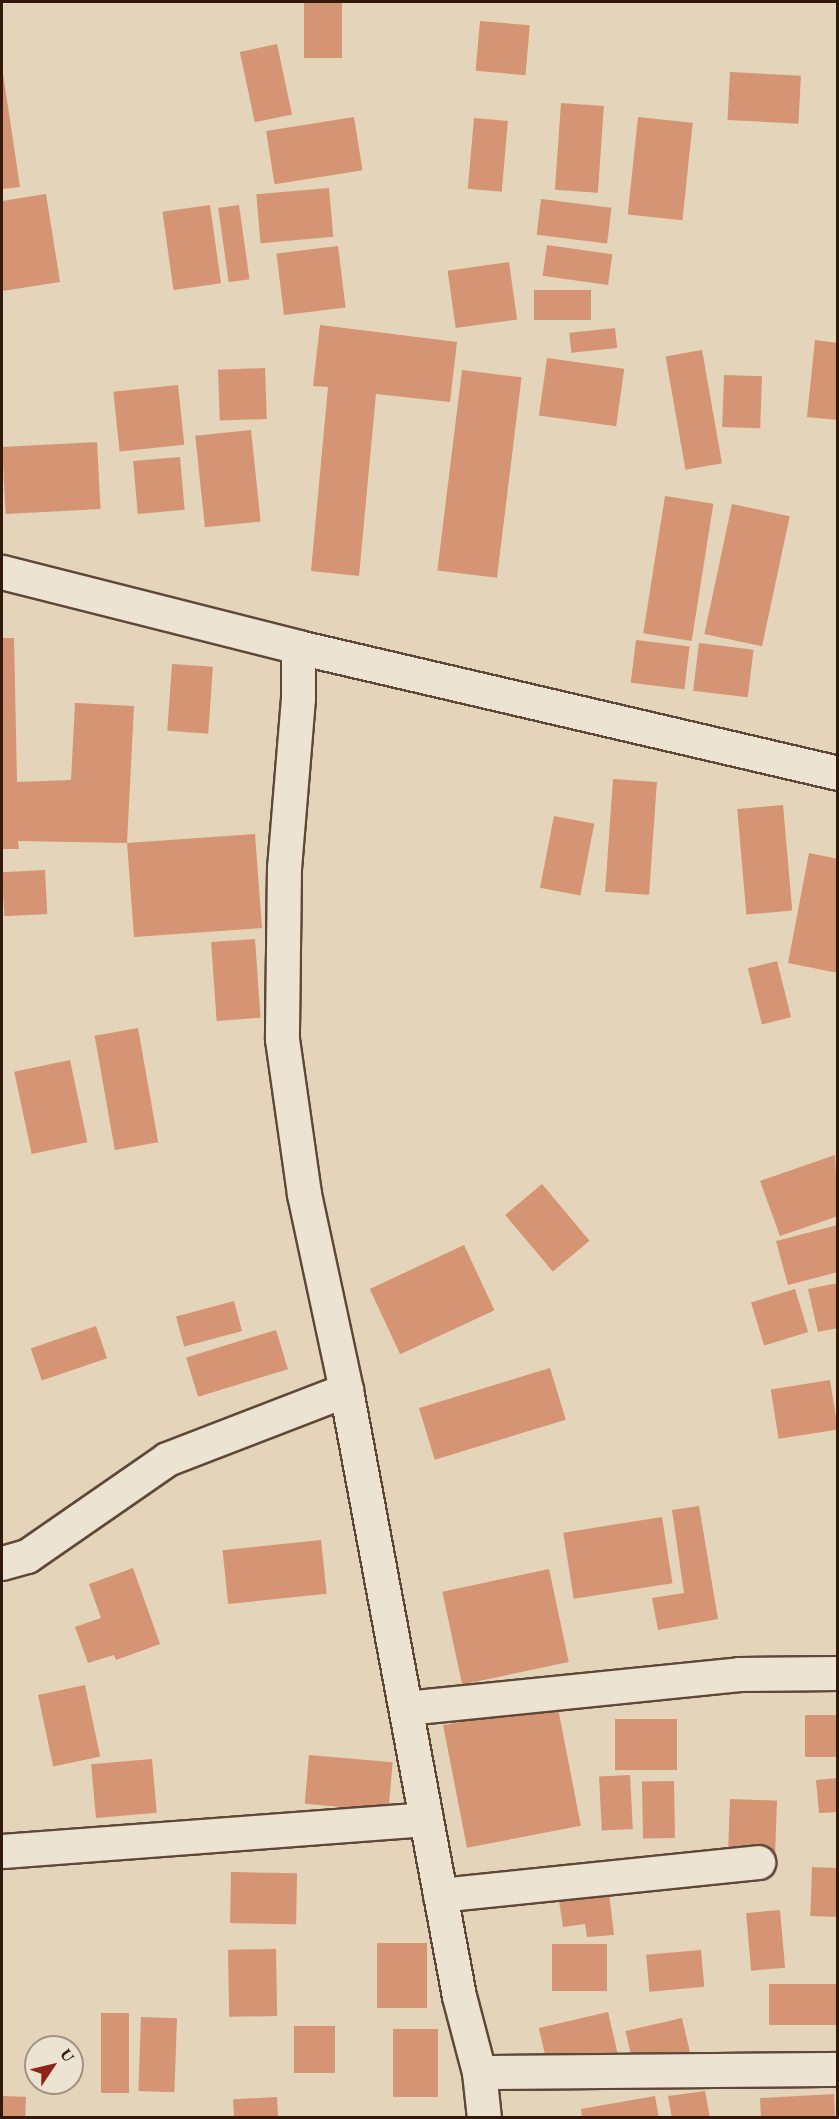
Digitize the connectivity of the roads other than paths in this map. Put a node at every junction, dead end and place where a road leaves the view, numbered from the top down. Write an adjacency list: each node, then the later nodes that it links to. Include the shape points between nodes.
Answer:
1 (2, 572): 2 (street)
2 (298, 647): 3 (street); 4 (street, via 298,698 284,867 282,1038 304,1194)
3 (837, 773)
4 (346, 1390): 5 (street, via 167,1459 27,1556); 7 (street)
5 (2, 1563)
6 (837, 1673): 7 (street, via 739,1674)
7 (406, 1708): 8 (street)
8 (426, 1819): 9 (street); 11 (street)
9 (2, 1851)
10 (758, 1862): 11 (street)
11 (440, 1895): 13 (street)
12 (837, 2069): 13 (street)
13 (479, 2072): 14 (street)
14 (484, 2118)

